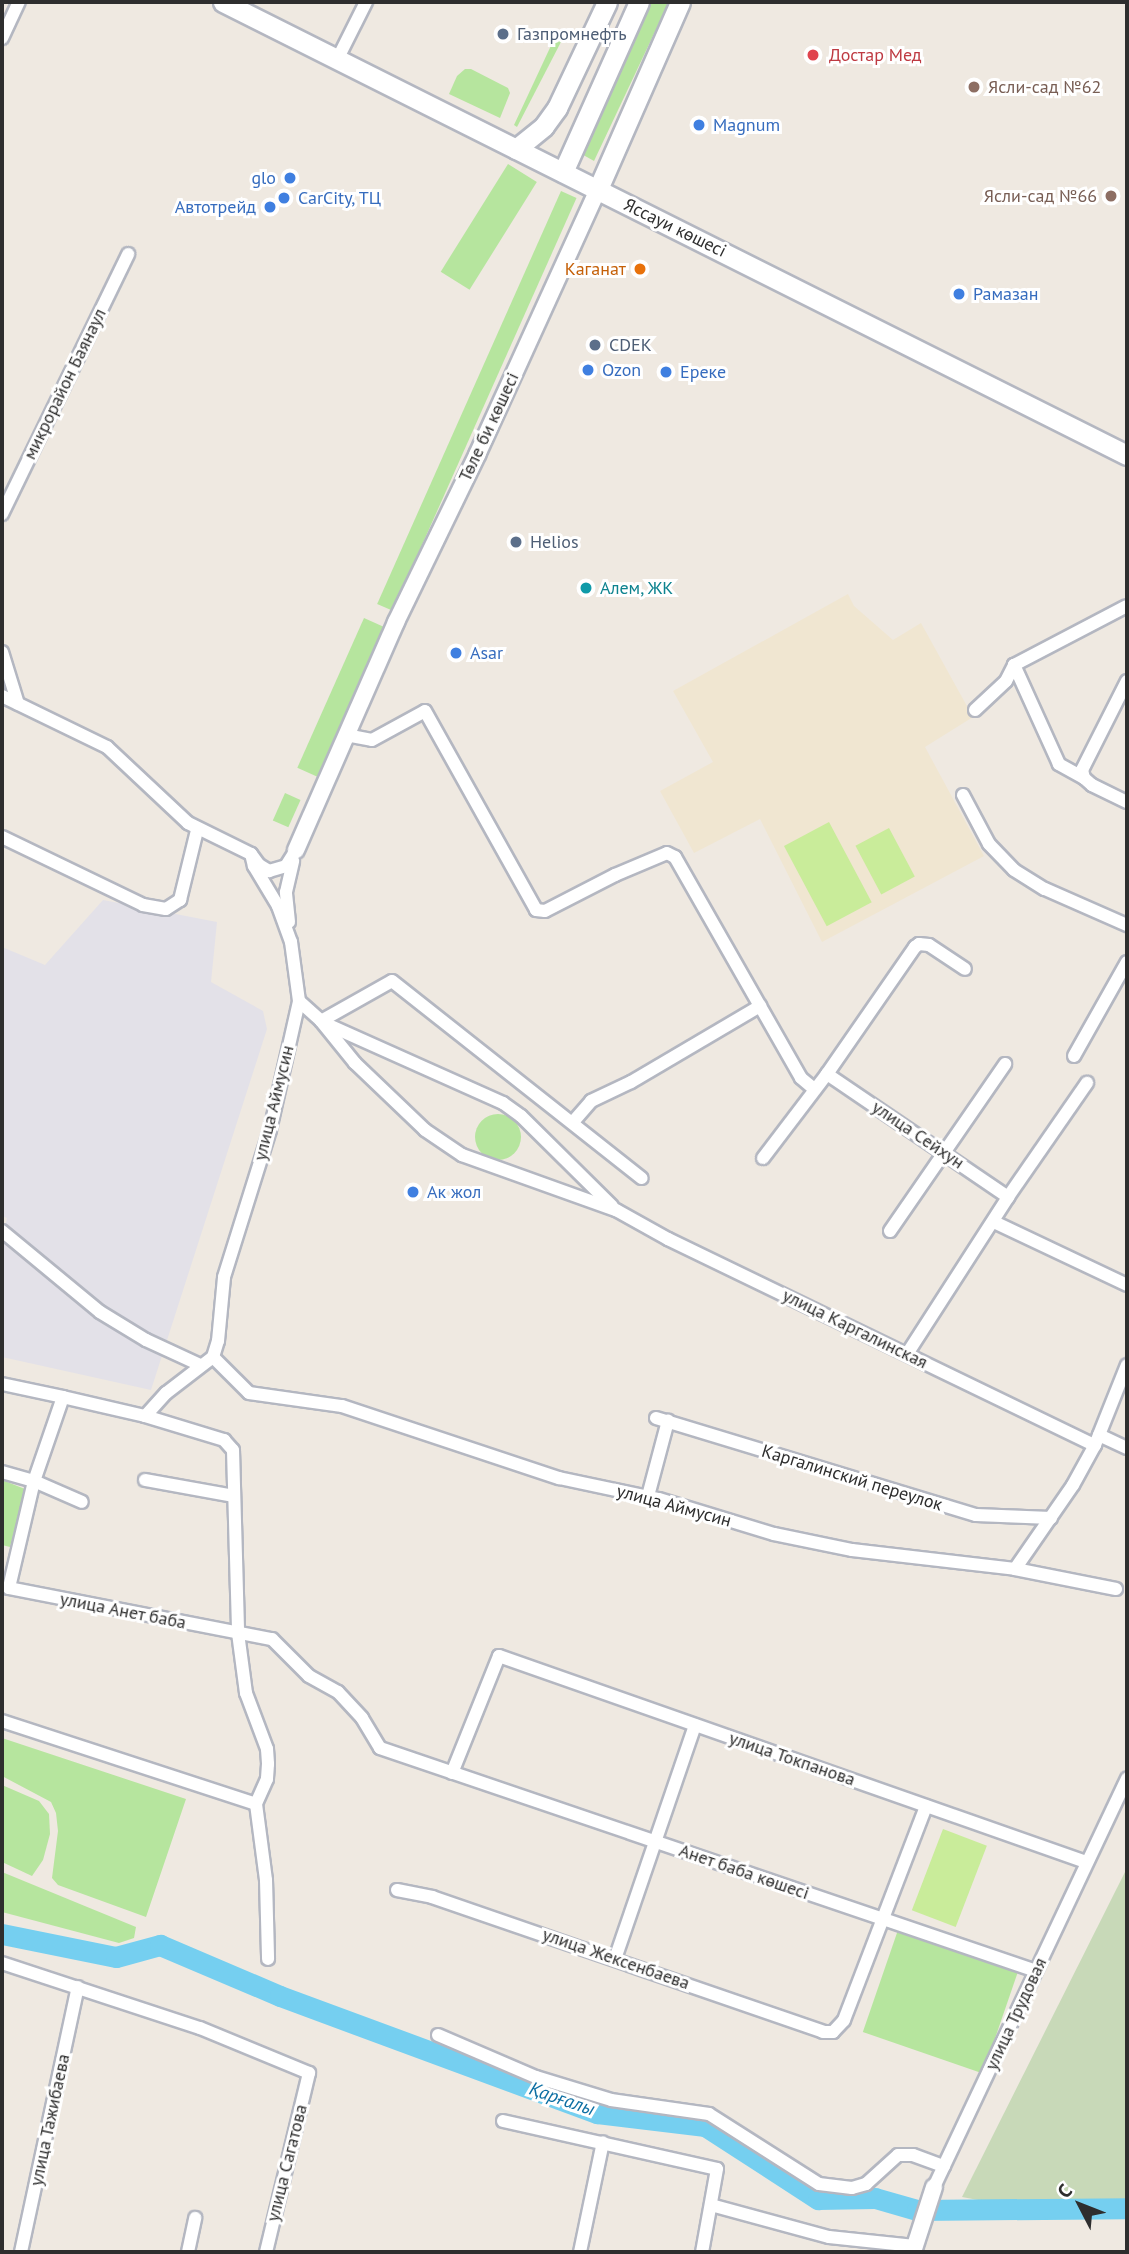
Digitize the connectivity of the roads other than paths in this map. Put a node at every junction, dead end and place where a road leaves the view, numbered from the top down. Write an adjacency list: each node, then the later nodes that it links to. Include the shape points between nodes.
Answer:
1 (19, 2): 7 (street)
2 (223, 2): 8 (main road, Яссауи көшесі)
3 (366, 2): 8 (street)
4 (607, 2): 9 (main road, via 557,108 544,126)
5 (639, 2): 10 (main road)
6 (680, 2): 11 (main road, Төле би көшесі)
7 (2, 38)
8 (338, 58): 9 (main road, Яссауи көшесі)
9 (516, 149): 10 (main road, Яссауи көшесі)
10 (563, 172): 11 (main road, Яссауи көшесі)
11 (598, 189): 13 (main road, Яссауи көшесі); 22 (street, Төле би көшесі)
12 (128, 254): 14 (street, микрорайон Баянаул)
13 (1127, 455)
14 (2, 514)
15 (1127, 606): 17 (street)
16 (2, 652): 20 (street)
17 (1014, 665): 21 (street, via 1006,681); 23 (street, via 1059,764)
18 (1127, 681): 23 (street, via 1082,770)
19 (2, 696): 20 (street)
20 (18, 704): 26 (street, via 107,747)
21 (975, 709)
22 (346, 735): 28 (street, Төле би көшесі); 35 (street, via 372,740 425,711 536,910 545,911 667,853 675,857)
23 (1084, 778): 25 (street)
24 (963, 795): 30 (street, via 989,844 1014,870 1045,889)
25 (1127, 802)
26 (197, 830): 27 (street, via 180,900 166,909 143,905); 29 (street)
27 (2, 837)
28 (296, 850): 29 (street, via 286,866 269,871); 31 (street, via 286,892)
29 (251, 854): 31 (street, улица Аймусин, via 278,905)
30 (1127, 925)
31 (290, 942): 34 (street, улица Аймусин)
32 (1127, 962): 37 (street)
33 (965, 969): 39 (street, via 929,945 915,947)
34 (299, 1001): 36 (street); 53 (street, улица Аймусин, via 270,1130 224,1277)
35 (760, 1006): 41 (street, via 802,1079); 42 (street, via 591,1101)
36 (321, 1021): 42 (street, via 392,981); 47 (street, via 503,1103); 47 (street, via 385,1092 425,1130 453,1148)
37 (1074, 1056)
38 (1005, 1064): 43 (street)
39 (827, 1074): 41 (street); 43 (street, улица Сейхун)
40 (1087, 1083): 46 (street)
41 (814, 1089): 44 (street)
42 (572, 1122): 45 (street)
43 (943, 1152): 46 (street, улица Сейхун); 50 (street)
44 (763, 1158)
45 (641, 1178)
46 (1008, 1197): 48 (street)
47 (616, 1210): 52 (street, улица Каргалинская)
48 (994, 1222): 51 (street); 52 (street)
49 (2, 1231): 54 (street, via 100,1312)
50 (890, 1231)
51 (1127, 1284)
52 (907, 1354): 59 (street, улица Каргалинская)
53 (213, 1357): 54 (street); 65 (street, улица Аймусин, via 249,1393 342,1406 559,1478)
54 (200, 1364): 58 (street)
55 (1127, 1365): 59 (street)
56 (2, 1384): 57 (street)
57 (62, 1402): 58 (street); 63 (street)
58 (145, 1416): 64 (street, via 230,1444)
59 (1097, 1440): 60 (street, улица Каргалинская); 67 (street)
60 (1127, 1448)
61 (2, 1472): 63 (street)
62 (145, 1480): 64 (street)
63 (34, 1481): 66 (street); 69 (street)
64 (234, 1496): 71 (street)
65 (648, 1496): 67 (street, Каргалинский переулок, via 662,1419 976,1515); 68 (street, улица Аймусин, via 774,1534 852,1550)
66 (82, 1502)
67 (1051, 1518): 68 (street)
68 (1015, 1569): 70 (street, улица Аймусин)
69 (7, 1584): 71 (street, улица Анет баба)
70 (1116, 1589)
71 (238, 1633): 74 (street, улица Анет баба, via 272,1639 309,1676 338,1692 362,1718 380,1748); 76 (street, via 246,1693 267,1757 267,1779)
72 (2, 1721): 76 (street)
73 (695, 1725): 74 (street, улица Токпанова, via 499,1656); 77 (street, улица Токпанова); 78 (street)
74 (452, 1773): 78 (street, Анет баба көшесі)
75 (1127, 1778): 79 (street, улица Трудовая)
76 (256, 1804): 82 (street, via 266,1880)
77 (926, 1806): 79 (street, улица Токпанова); 81 (street)
78 (657, 1842): 81 (street, Анет баба көшесі); 83 (street)
79 (1086, 1862): 85 (street, улица Трудовая)
80 (397, 1890): 83 (street, улица Жексенбаева, via 432,1897)
81 (884, 1919): 83 (street, улица Жексенбаева, via 841,2026 833,2032); 85 (street, Анет баба көшесі)
82 (268, 1959)
83 (615, 1959)
84 (2, 1963): 86 (street)
85 (1036, 1971): 90 (street, улица Трудовая)
86 (78, 1987): 95 (street, улица Тажибаева); 97 (street, улица Сагатова, via 200,2028 309,2073)
87 (438, 2035): 90 (street, via 536,2077 611,2100 709,2113 827,2186 866,2184 898,2155)
88 (503, 2121): 89 (street)
89 (603, 2142): 92 (street, via 717,2169); 98 (street)
90 (944, 2166): 91 (street, улица Трудовая)
91 (934, 2187): 94 (street, улица Трудовая)
92 (710, 2205): 94 (street, via 829,2237); 99 (street)
93 (195, 2218): 96 (street)
94 (914, 2249)
95 (21, 2252)
96 (188, 2252)
97 (266, 2252)
98 (580, 2252)
99 (702, 2252)

